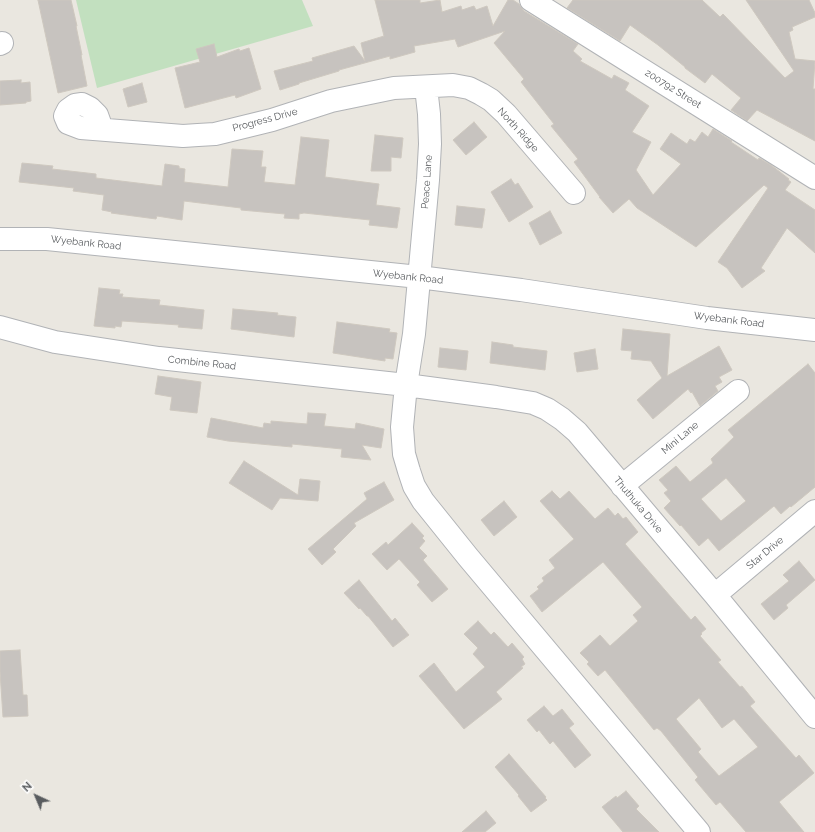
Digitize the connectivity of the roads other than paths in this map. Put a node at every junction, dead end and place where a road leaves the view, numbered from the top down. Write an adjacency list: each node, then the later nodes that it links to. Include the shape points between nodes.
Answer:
1 (531, 0): 4 (street, 200792 Street)
2 (426, 87): 3 (street, Progress Drive, via 394,88 331,101 272,120 215,134 183,136); 5 (street, North Ridge, via 453,85 469,88 481,94 506,114); 7 (street, Peace Lane, via 430,144)
3 (102, 129)
4 (815, 178)
5 (574, 194)
6 (0, 239): 7 (street, Wyebank Road, via 47,239)
7 (419, 278): 9 (street, Wyebank Road, via 529,291 707,318); 10 (street)
8 (0, 327): 10 (street, Combine Road, via 55,342 159,358)
9 (815, 330)
10 (406, 385): 12 (street, Thuthuka Drive, via 510,399 533,403 547,409 577,432); 16 (street, via 402,427 404,454 414,486 423,502)
11 (738, 391): 12 (street, Mini Lane)
12 (622, 486): 14 (street, Thuthuka Drive)
13 (815, 511): 14 (street, Star Drive)
14 (715, 595): 15 (street, Thuthuka Drive)
15 (815, 717)
16 (699, 832)

